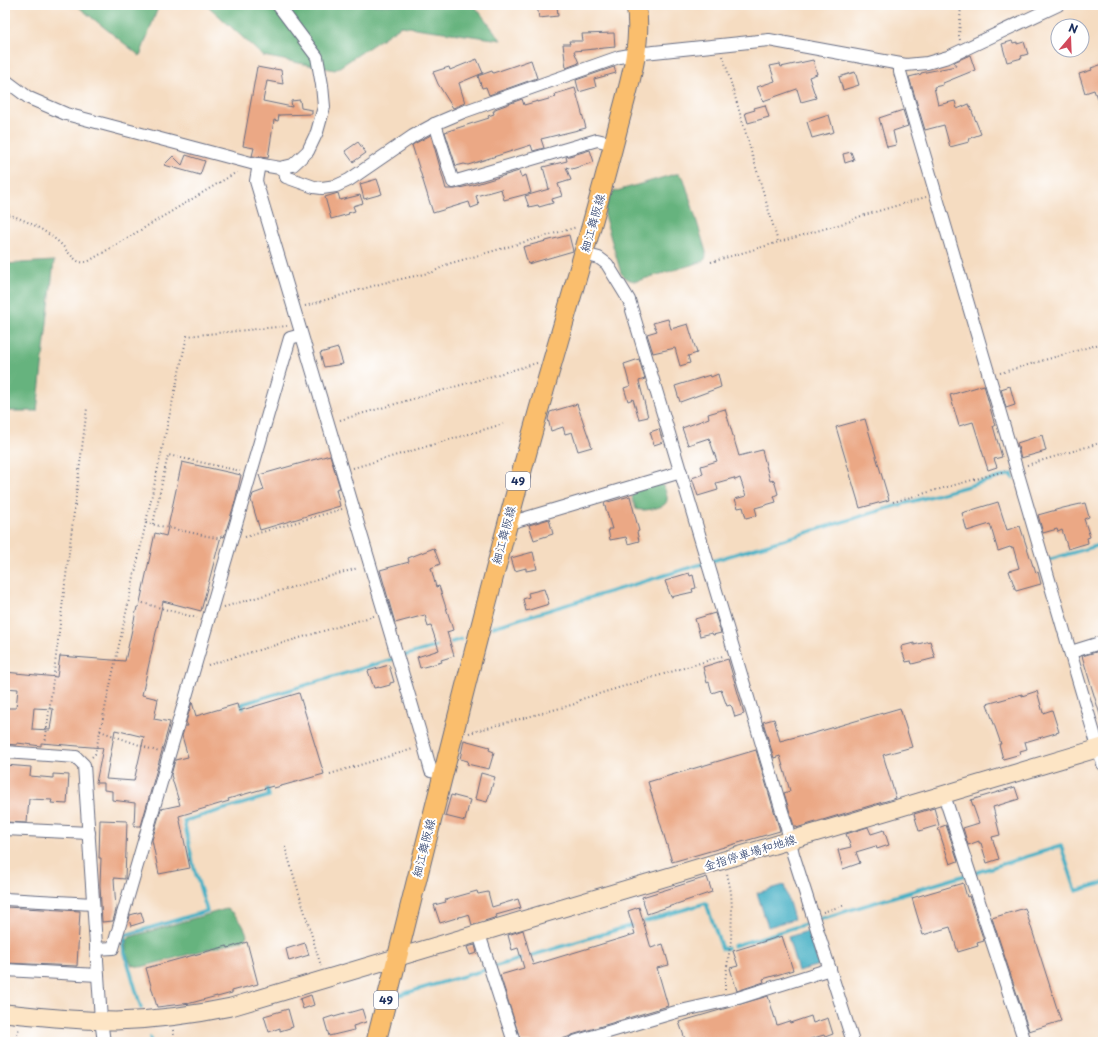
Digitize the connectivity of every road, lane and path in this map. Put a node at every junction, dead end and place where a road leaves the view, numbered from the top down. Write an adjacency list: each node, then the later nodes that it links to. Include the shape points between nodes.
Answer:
1 (278, 5): 14 (street, via 316,57 324,107 317,132 308,150 293,165)
2 (636, 5): 7 (main road, 細江舞阪線 / 49, via 638,24)
3 (961, 5): 6 (path, via 959,36)
4 (1058, 5): 6 (street)
5 (721, 45): 7 (street); 8 (street, via 769,40); 18 (path)
6 (964, 50): 8 (street, via 938,61 916,65)
7 (635, 54): 10 (street, via 618,57); 11 (main road, 細江舞阪線 / 49)
8 (900, 64): 15 (street, via 900,72)
9 (5, 80): 12 (street, via 29,98 66,114)
10 (434, 124): 11 (street, via 452,182 597,140); 14 (street, via 336,186 314,187 286,177)
11 (614, 144): 17 (main road, 細江舞阪線 / 49)
12 (246, 162): 13 (street); 16 (path, via 245,167 84,263 75,259 47,233)
13 (259, 164): 14 (street); 21 (street, via 256,181)
14 (284, 167)
15 (936, 194): 18 (path, via 858,217 851,222); 26 (street)
16 (5, 213)
17 (591, 229): 19 (main road, 細江舞阪線 / 49); 21 (path, via 580,225 448,264 433,272 383,283)
18 (778, 242): 20 (path)
19 (584, 254): 33 (street, via 599,258 607,264 629,300); 37 (main road, 細江舞阪線 / 49)
20 (711, 262)
21 (294, 309): 22 (street)
22 (298, 323): 23 (street); 38 (path, via 187,336)
23 (302, 334): 28 (street); 34 (street, via 290,338)
24 (1103, 343): 26 (path)
25 (542, 361): 28 (path)
26 (989, 376): 31 (street)
27 (87, 408): 55 (path)
28 (328, 424): 32 (street)
29 (503, 424): 32 (path)
30 (1103, 442): 31 (path)
31 (1016, 468): 35 (path); 48 (street)
32 (342, 471): 36 (street)
33 (681, 472): 37 (street, via 516,522); 47 (street)
34 (251, 474): 39 (path, via 168,455); 40 (street)
35 (893, 502)
36 (352, 506): 40 (path); 41 (street)
37 (508, 519): 51 (main road, 細江舞阪線 / 49)
38 (146, 523): 39 (path); 50 (path)
39 (153, 524): 40 (path)
40 (232, 540): 43 (street)
41 (370, 564): 43 (path, via 216,609); 44 (street)
42 (139, 602): 45 (path)
43 (212, 608): 45 (street)
44 (384, 613): 49 (path, via 199,667); 52 (street)
45 (208, 621): 49 (street)
46 (1103, 642): 48 (street)
47 (734, 652): 51 (path, via 582,699 575,704 460,735); 63 (street)
48 (1071, 652): 54 (street)
49 (195, 666): 56 (street)
50 (100, 731): 56 (path); 57 (path, via 95,754)
51 (452, 733): 58 (main road, 細江舞阪線 / 49)
52 (424, 746): 58 (street, via 431,771); 59 (path)
53 (5, 752): 55 (street)
54 (1102, 753): 60 (main road, 金指停車場和地線)
55 (44, 755): 57 (street, via 76,757)
56 (169, 755): 71 (street, via 113,948)
57 (84, 765): 62 (street)
58 (442, 773): 72 (main road, 細江舞阪線 / 49)
59 (330, 774)
60 (944, 795): 63 (main road, 金指停車場和地線); 85 (street)
61 (5, 829): 62 (street)
62 (89, 833): 67 (street)
63 (790, 841): 65 (main road, 金指停車場和地線); 69 (street)
64 (284, 847): 76 (path)
65 (724, 861): 70 (main road, 金指停車場和地線); 77 (path, via 733,900 725,981)
66 (5, 899): 67 (street)
67 (93, 904): 71 (street)
68 (845, 905): 69 (path)
69 (813, 915): 73 (street)
70 (479, 934): 72 (main road, 金指停車場和地線); 82 (street)
71 (96, 949): 75 (street)
72 (396, 959): 76 (main road, 金指停車場和地線); 81 (main road, 細江舞阪線 / 49)
73 (830, 969): 77 (street); 84 (street)
74 (5, 970): 75 (street)
75 (98, 975): 79 (street)
76 (325, 980): 79 (main road, 金指停車場和地線, via 208,1012 162,1018)
77 (726, 1001): 83 (street, via 676,1012)
78 (5, 1013): 79 (main road, 金指停車場和地線)
79 (101, 1020): 80 (street)
80 (104, 1042)
81 (376, 1042)
82 (514, 1042)
83 (574, 1042)
84 (853, 1042)
85 (1025, 1042)

